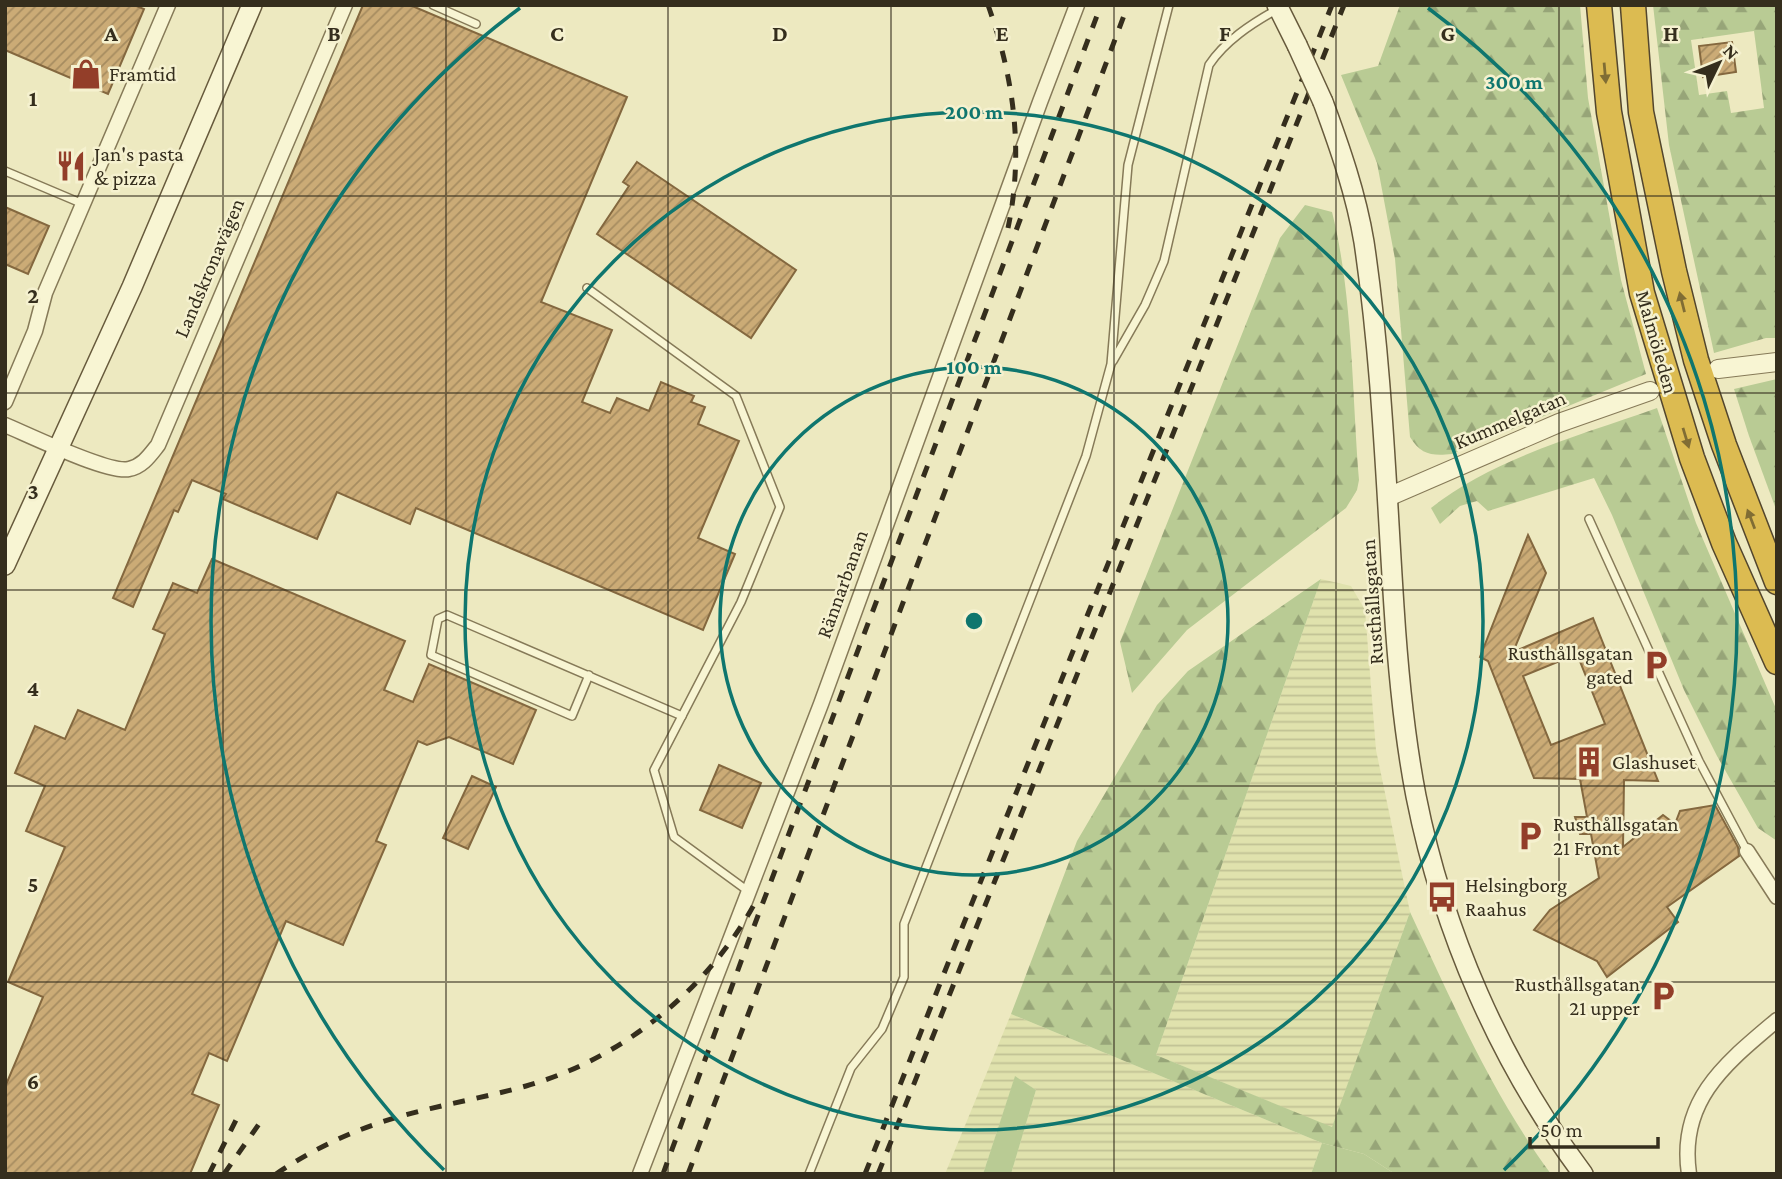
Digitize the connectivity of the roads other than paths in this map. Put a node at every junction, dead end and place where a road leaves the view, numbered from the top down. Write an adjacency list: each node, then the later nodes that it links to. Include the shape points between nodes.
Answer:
1 (168, 5): 12 (street)
2 (252, 5): 20 (main road)
3 (345, 5): 20 (street, Landskronavägen, via 158,445 142,464 119,471)
4 (433, 5): 10 (lane)
5 (1077, 5): 29 (street, Rännarbanan)
6 (1169, 5): 15 (lane, via 1128,165)
7 (1599, 5): 25 (highway, Malmöleden, one-way to 25, via 1609,112 1642,293 1692,458)
8 (1633, 5): 24 (highway, Malmöleden, one-way to 8, via 1696,360 1641,112)
9 (1278, 7): 15 (lane, via 1244,30 1209,65 1164,261); 21 (main road, Rusthållsgatan, bridge, via 1323,102 1347,169 1363,241)
10 (476, 24)
11 (5, 171): 12 (lane)
12 (83, 204): 18 (street)
13 (587, 288): 27 (lane, via 736,396 780,507 741,602)
14 (1777, 362): 16 (street)
15 (1111, 364): 33 (lane, via 1086,456 904,924 904,977 882,1029 851,1068)
16 (1718, 369)
17 (1650, 391): 21 (street, Kummelgatan, via 1559,422)
18 (5, 402)
19 (5, 425): 20 (street, Landskronavägen)
20 (60, 447): 23 (main road)
21 (1388, 497): 34 (main road, Rusthållsgatan, via 1404,715 1431,859 1484,1009 1513,1067)
22 (1589, 519): 28 (lane, via 1699,761)
23 (5, 565)
24 (1777, 582)
25 (1777, 662)
26 (589, 676): 26 (lane, via 572,716 431,655 438,619 447,615); 27 (lane)
27 (682, 716): 29 (lane, via 654,770 674,837)
28 (1746, 851): 30 (street)
29 (748, 891): 32 (street, Rännarbanan)
30 (1777, 897)
31 (1777, 1020): 35 (street, via 1730,1060 1702,1097 1688,1132)
32 (640, 1174)
33 (809, 1174)
34 (1583, 1174)
35 (1689, 1174)

